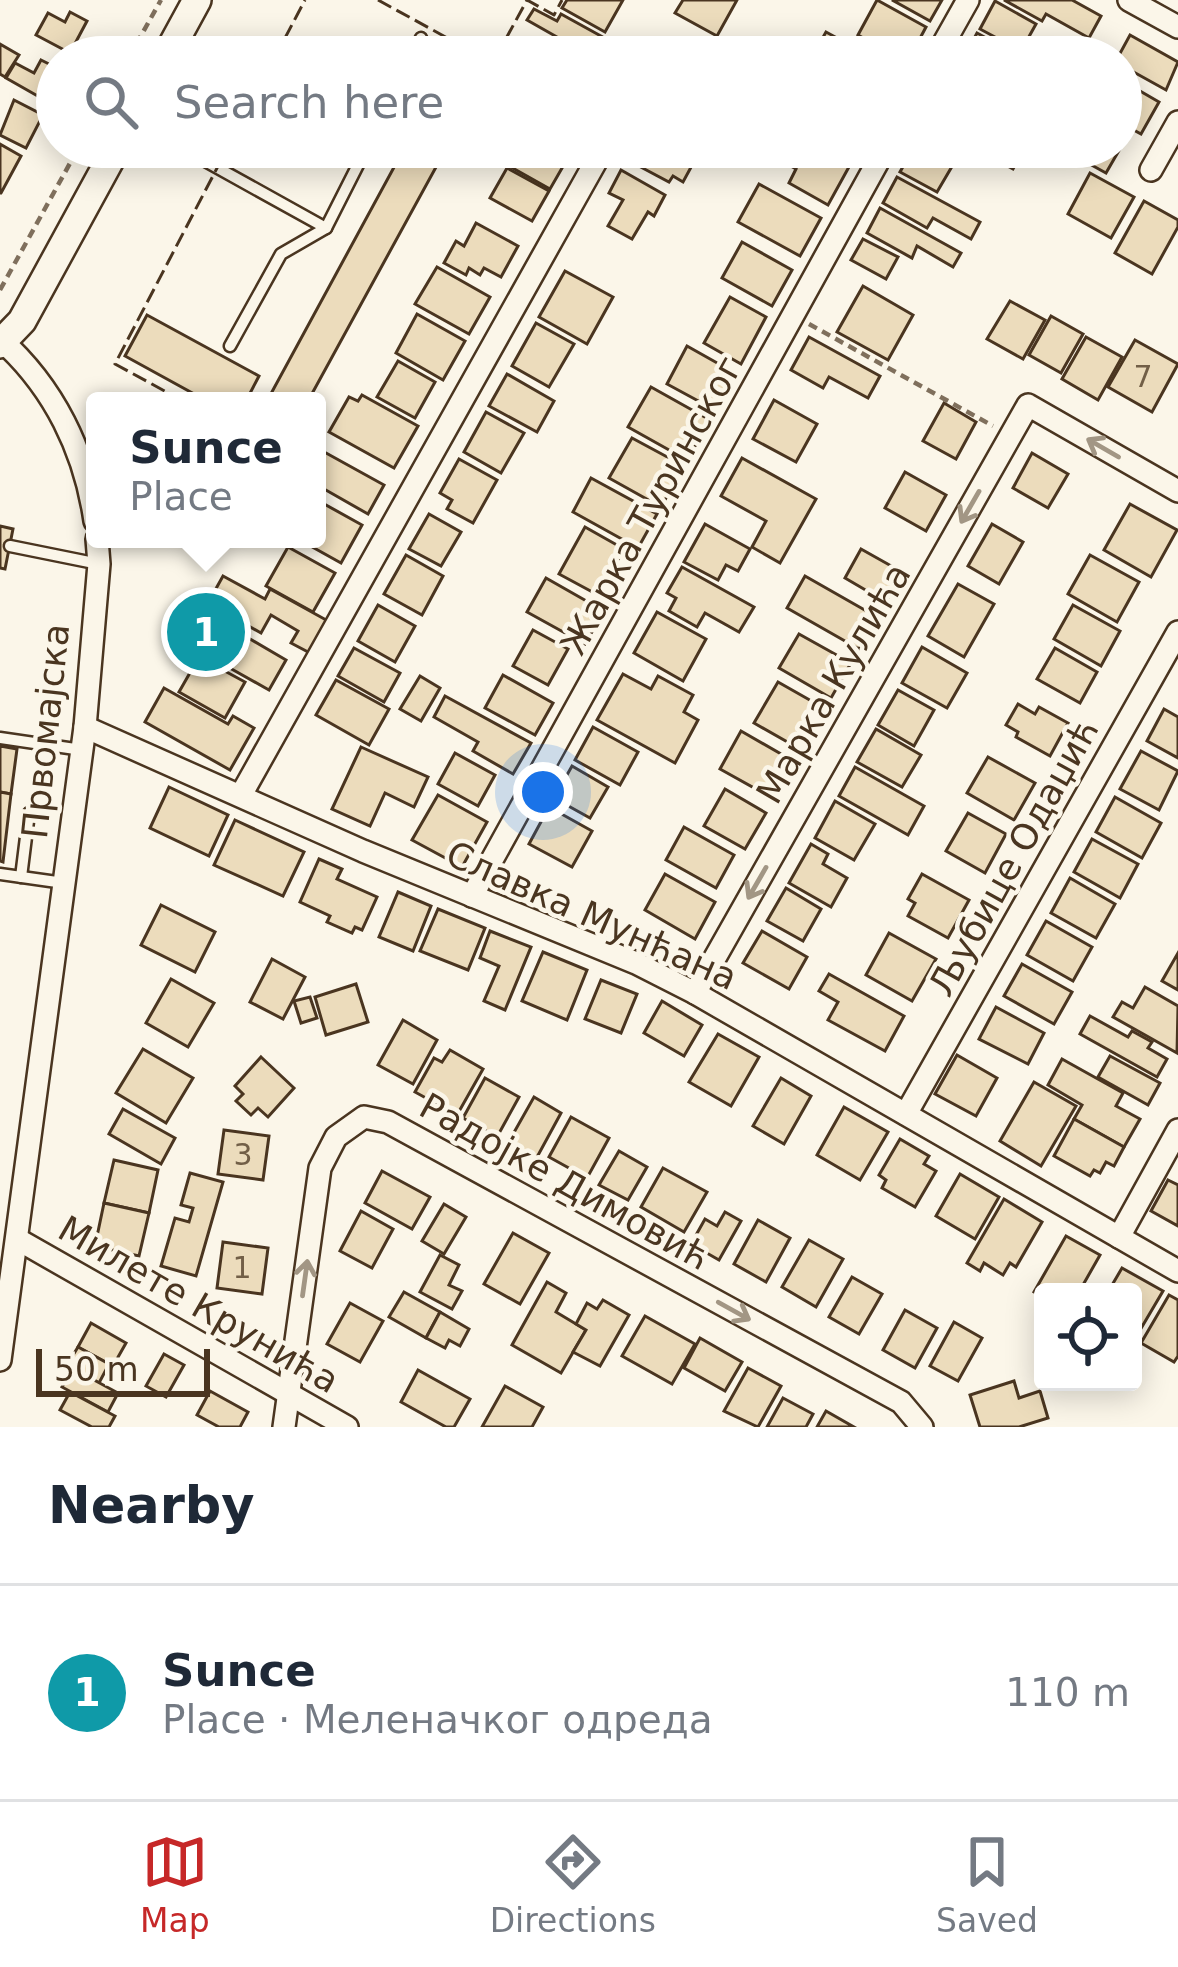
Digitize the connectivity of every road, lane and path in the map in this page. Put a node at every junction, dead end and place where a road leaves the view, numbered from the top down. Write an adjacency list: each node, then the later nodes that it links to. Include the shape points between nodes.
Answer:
1 (161, 0): 6 (path)
2 (197, 0): 7 (street)
3 (968, 0): 8 (street)
4 (1129, 0): 5 (street)
5 (1178, 27)
6 (141, 36)
7 (177, 36)
8 (948, 36)
9 (1178, 122): 16 (street)
10 (67, 168): 18 (path)
11 (106, 168): 20 (street, via 22,321)
12 (218, 168): 17 (lane)
13 (356, 168): 17 (lane)
14 (592, 168): 31 (street)
15 (874, 168): 19 (street, Жарка Туринског)
16 (1151, 170)
17 (326, 228): 21 (lane, via 281,254)
18 (0, 290)
19 (793, 316): 22 (path); 36 (street, Жарка Туринског)
20 (1, 342): 23 (street, via 46,388)
21 (230, 346)
22 (1011, 435): 24 (street, Марка Кулића, one-way to 22, via 1028,405); 37 (street, Марка Кулића, one-way to 37)
23 (86, 472)
24 (1178, 491)
25 (10, 546): 27 (lane)
26 (98, 548): 27 (street, Првомајска)
27 (99, 564): 30 (street, Првомајска)
28 (1178, 632): 38 (street, Љубице Одаџић)
29 (0, 738): 30 (lane)
30 (83, 738): 31 (street, Славка Мунћана); 35 (street, Првомајска)
31 (241, 795): 36 (street, Славка Мунћана)
32 (29, 813): 34 (lane)
33 (0, 874): 34 (lane)
34 (21, 877): 35 (lane)
35 (64, 883): 41 (street, Првомајска)
36 (472, 896): 37 (street, Славка Мунћана)
37 (695, 993): 38 (street, Славка Мунћана)
38 (906, 1114): 40 (street, Славка Мунћана)
39 (1178, 1130): 40 (street)
40 (1119, 1237): 42 (street, Славка Мунћана)
41 (9, 1238): 43 (street, Првомајска); 44 (street, Милете Крунића)
42 (1178, 1271)
43 (0, 1360)
44 (289, 1394): 45 (street); 46 (street, Милете Крунића); 47 (street, Радојке Димовић, one-way to 47, via 320,1168 336,1137 364,1117 388,1121 901,1402)
45 (284, 1427)
46 (347, 1427)
47 (922, 1427)

